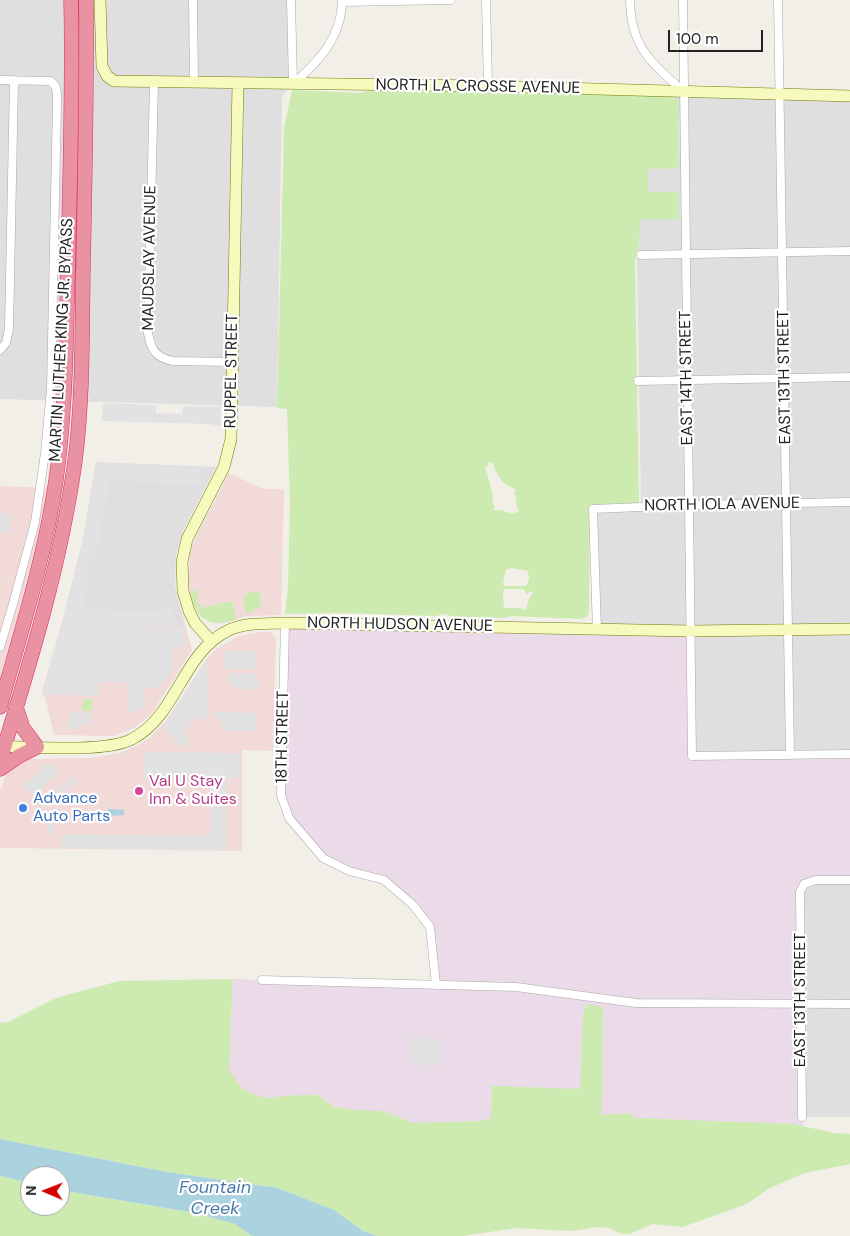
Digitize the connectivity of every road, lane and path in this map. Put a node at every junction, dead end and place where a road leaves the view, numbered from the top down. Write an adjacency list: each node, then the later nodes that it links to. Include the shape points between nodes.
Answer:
1 (71, 0): 43 (highway, MARTIN LUTHER KING JR. BYPASS, via 70,182 61,446 37,573)
2 (86, 0): 42 (highway, MARTIN LUTHER KING JR. BYPASS, via 83,311 75,459 54,571)
3 (100, 0): 14 (street, NORTH LA CROSSE AVENUE, via 100,59 106,76 114,81)
4 (193, 0): 15 (street)
5 (291, 0): 17 (street)
6 (451, 0): 11 (street)
7 (486, 0): 18 (street)
8 (630, 0): 19 (street, via 634,33 642,50)
9 (683, 0): 19 (street, EAST 14TH STREET)
10 (778, 0): 20 (street, EAST 13TH STREET)
11 (342, 1): 17 (street, via 342,15 330,45)
12 (0, 80): 13 (street)
13 (14, 80): 26 (street, via 8,329 6,343); 41 (street, via 47,80 55,84 52,353 42,479 14,604)
14 (154, 82): 15 (street, NORTH LA CROSSE AVENUE); 27 (street, MAUDSLAY AVENUE, via 149,342 157,356 164,359)
15 (194, 83): 16 (street, NORTH LA CROSSE AVENUE)
16 (238, 84): 17 (street, NORTH LA CROSSE AVENUE); 27 (street, RUPPEL STREET)
17 (292, 84): 18 (street, NORTH LA CROSSE AVENUE)
18 (488, 86): 19 (street, NORTH LA CROSSE AVENUE)
19 (684, 92): 20 (street, NORTH LA CROSSE AVENUE); 24 (street, EAST 14TH STREET)
20 (780, 94): 21 (street, NORTH LA CROSSE AVENUE); 22 (street, EAST 13TH STREET)
21 (850, 96)
22 (782, 252): 23 (street); 24 (street); 29 (street, EAST 13TH STREET)
23 (850, 252)
24 (685, 254): 25 (street); 31 (street, EAST 14TH STREET)
25 (641, 255)
26 (0, 350)
27 (232, 362): 40 (street, RUPPEL STREET, via 230,439 224,467 187,539 182,562 183,591 189,611)
28 (850, 377): 29 (street)
29 (785, 379): 31 (street); 33 (street, EAST 13TH STREET)
30 (638, 381): 31 (street)
31 (686, 381): 34 (street, EAST 14TH STREET)
32 (850, 502): 33 (street, NORTH IOLA AVENUE)
33 (786, 504): 34 (street, NORTH IOLA AVENUE); 38 (street, EAST 13TH STREET)
34 (689, 505): 37 (street, NORTH IOLA AVENUE, via 593,509); 39 (street, EAST 14TH STREET)
35 (285, 623): 37 (street, NORTH HUDSON AVENUE); 40 (street, NORTH HUDSON AVENUE, via 249,624 230,629); 52 (street, 18TH STREET, via 281,795 289,818 323,858 349,871 384,880 413,905 430,927)
36 (850, 629): 38 (street, NORTH HUDSON AVENUE)
37 (597, 630): 39 (street, NORTH HUDSON AVENUE)
38 (788, 630): 39 (street, NORTH HUDSON AVENUE); 47 (street, EAST 13TH STREET)
39 (690, 631): 47 (street, EAST 14TH STREET, via 692,756)
40 (211, 640): 45 (street, NORTH HUDSON AVENUE, via 157,719 131,740 112,746)
41 (0, 647)
42 (16, 706): 44 (highway, MARTIN LUTHER KING JR. BYPASS); 45 (highway, via 23,728)
43 (0, 707)
44 (2, 746): 45 (street, NORTH HUDSON AVENUE); 48 (highway, MARTIN LUTHER KING JR. BYPASS)
45 (37, 747): 49 (highway)
46 (850, 754): 47 (street)
47 (790, 755)
48 (0, 762)
49 (0, 769)
50 (850, 880): 54 (street, EAST 13TH STREET, via 816,880 804,884 800,892)
51 (262, 980): 52 (street)
52 (436, 985): 54 (street, via 516,987 636,1003)
53 (850, 1004): 54 (street)
54 (800, 1005): 55 (street, EAST 13TH STREET)
55 (802, 1117)

